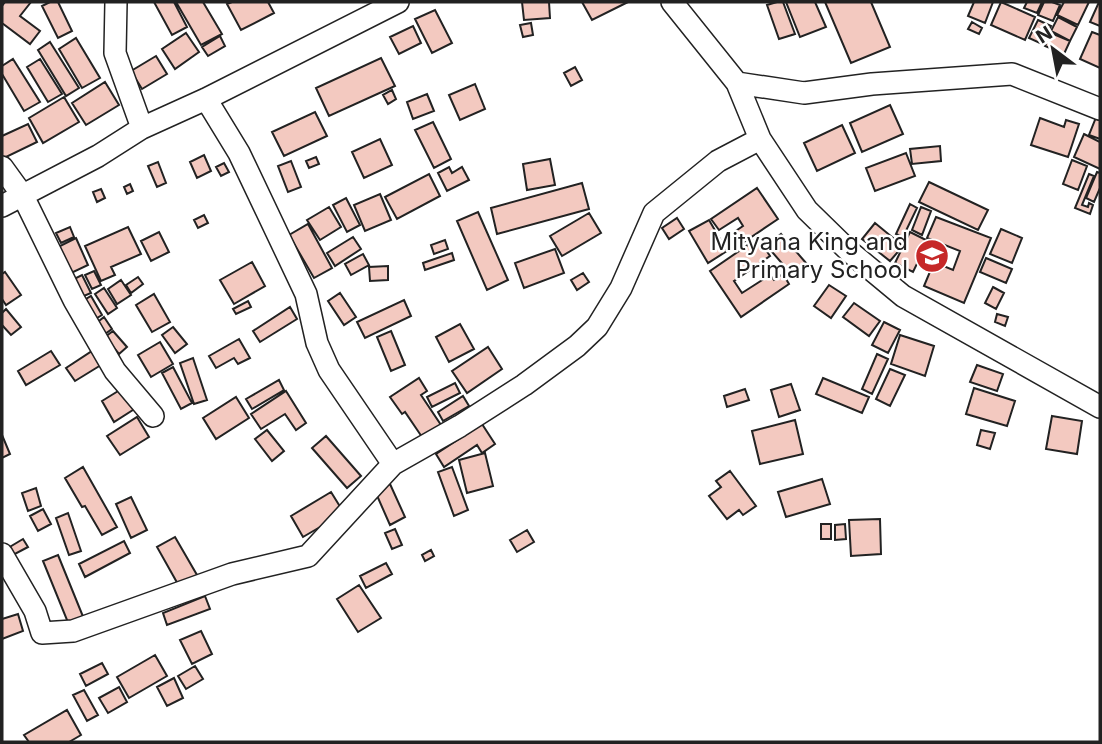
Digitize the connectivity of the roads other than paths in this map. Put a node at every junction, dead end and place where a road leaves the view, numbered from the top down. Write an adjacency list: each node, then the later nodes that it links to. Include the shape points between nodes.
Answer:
1 (116, 2): 8 (street, via 115,52)
2 (398, 2): 4 (street)
3 (672, 2): 5 (street)
4 (367, 9): 6 (street)
5 (737, 83): 7 (street, via 804,93 1012,74); 9 (street)
6 (206, 99): 8 (street); 15 (street, via 239,153 306,294 317,343 329,370)
7 (1100, 109)
8 (142, 128): 11 (street)
9 (760, 139): 13 (street, via 807,210 903,296); 15 (street, via 719,161 654,213 621,288 597,327 576,346 524,385)
10 (2, 167): 11 (street)
11 (23, 196): 12 (street); 14 (street, via 115,371)
12 (2, 206)
13 (1100, 407)
14 (153, 415)
15 (393, 464): 16 (street, via 308,556 232,574 74,631 42,633 35,611)
16 (2, 554)

